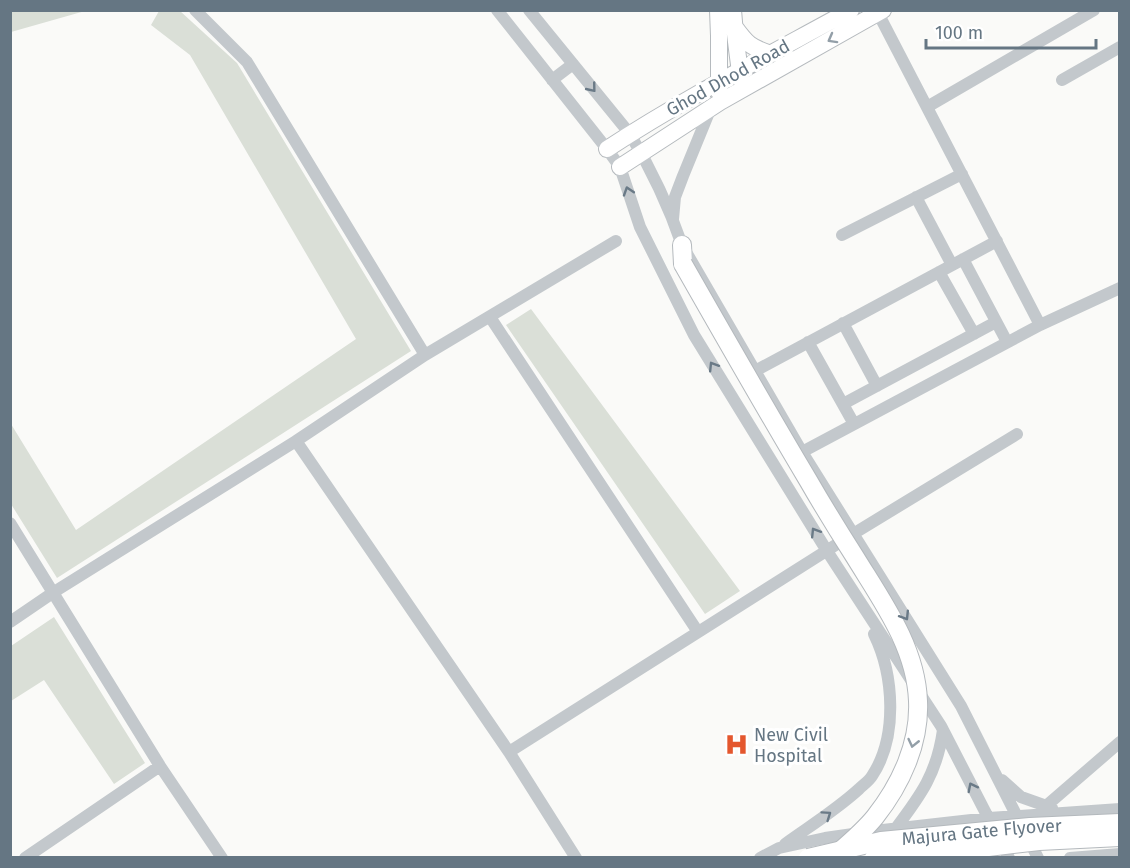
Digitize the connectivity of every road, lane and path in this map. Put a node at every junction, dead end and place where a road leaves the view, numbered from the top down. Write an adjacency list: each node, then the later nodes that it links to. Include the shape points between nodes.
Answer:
1 (195, 10): 42 (street, via 247,62)
2 (497, 10): 15 (street)
3 (529, 10): 12 (street)
4 (718, 10): 9 (main road)
5 (851, 10): 11 (main road, Ghod Dhod Road)
6 (1094, 10): 20 (street)
7 (881, 12): 17 (main road, one-way to 17); 20 (street)
8 (734, 18): 11 (main road, via 750,46); 13 (main road)
9 (719, 36): 16 (main road); 18 (main road, via 706,76)
10 (1119, 47): 14 (street)
11 (771, 54): 13 (main road, Ghod Dhod Road)
12 (573, 64): 15 (street); 21 (street, one-way to 21)
13 (740, 71): 16 (main road, Ghod Dhod Road); 17 (main road)
14 (1062, 80)
15 (552, 81): 22 (street)
16 (718, 83): 18 (main road, Ghod Dhod Road); 19 (main road)
17 (743, 89): 19 (main road)
18 (682, 104): 21 (main road, Ghod Dhod Road)
19 (715, 106): 23 (main road); 27 (street, via 682,176)
20 (927, 107): 25 (street)
21 (630, 134): 22 (main road, Ghod Dhod Road); 23 (street)
22 (607, 149): 24 (street)
23 (642, 153): 24 (main road); 27 (street)
24 (620, 167): 52 (street, one-way to 24, via 694,335 640,227)
25 (962, 174): 26 (street); 30 (street)
26 (916, 197): 28 (street); 32 (street)
27 (673, 219): 31 (street)
28 (842, 235)
29 (616, 241): 35 (street)
30 (997, 241): 32 (street); 38 (street)
31 (682, 245): 43 (street); 77 (highway, one-way to 77, bridge, via 682,264 878,591 912,661 918,700 909,760 874,819)
32 (957, 262): 33 (street); 36 (street)
33 (939, 272): 37 (street); 39 (street)
34 (1119, 288): 38 (street)
35 (490, 317): 42 (street); 56 (street)
36 (996, 322): 39 (street); 41 (street)
37 (843, 323): 40 (street); 44 (street)
38 (1040, 325): 41 (street)
39 (974, 334): 44 (street)
40 (808, 342): 43 (street); 45 (street)
41 (1007, 342): 46 (street)
42 (425, 355): 48 (street)
43 (755, 371): 49 (street)
44 (877, 386): 45 (street)
45 (843, 404): 46 (street)
46 (854, 424): 49 (street)
47 (1017, 434): 51 (street)
48 (296, 441): 53 (street); 59 (street)
49 (802, 452): 51 (street)
50 (10, 523): 53 (street)
51 (853, 534): 52 (street); 61 (street, one-way to 61, via 961,706)
52 (827, 550): 54 (street); 56 (street)
53 (54, 592): 55 (street); 60 (street)
54 (856, 595): 57 (street); 70 (street, one-way to 54, via 865,784 885,750 890,718 888,678 880,646)
55 (10, 622)
56 (698, 632): 59 (street)
57 (943, 730): 66 (street, one-way to 57); 68 (street, via 929,781)
58 (1119, 742): 62 (street)
59 (509, 752): 74 (street)
60 (160, 766): 72 (street); 73 (street)
61 (993, 770): 62 (street, via 1021,797); 65 (street)
62 (1046, 806): 64 (street)
63 (1119, 808): 64 (street)
64 (1073, 812): 65 (street)
65 (1018, 817): 66 (street); 80 (street)
66 (989, 819): 68 (street); 79 (street)
67 (1119, 823): 76 (highway, Majura Gate Flyover, bridge, via 881,841)
68 (896, 828): 70 (street)
69 (1119, 837): 78 (highway, Majura Gate Flyover, bridge)
70 (779, 848): 75 (street)
71 (1119, 854): 81 (street)
72 (25, 858)
73 (222, 858)
74 (576, 858)
75 (760, 858)
76 (808, 858)
77 (832, 858)
78 (874, 858)
79 (1009, 858)
80 (1038, 858)
81 (1070, 858)

